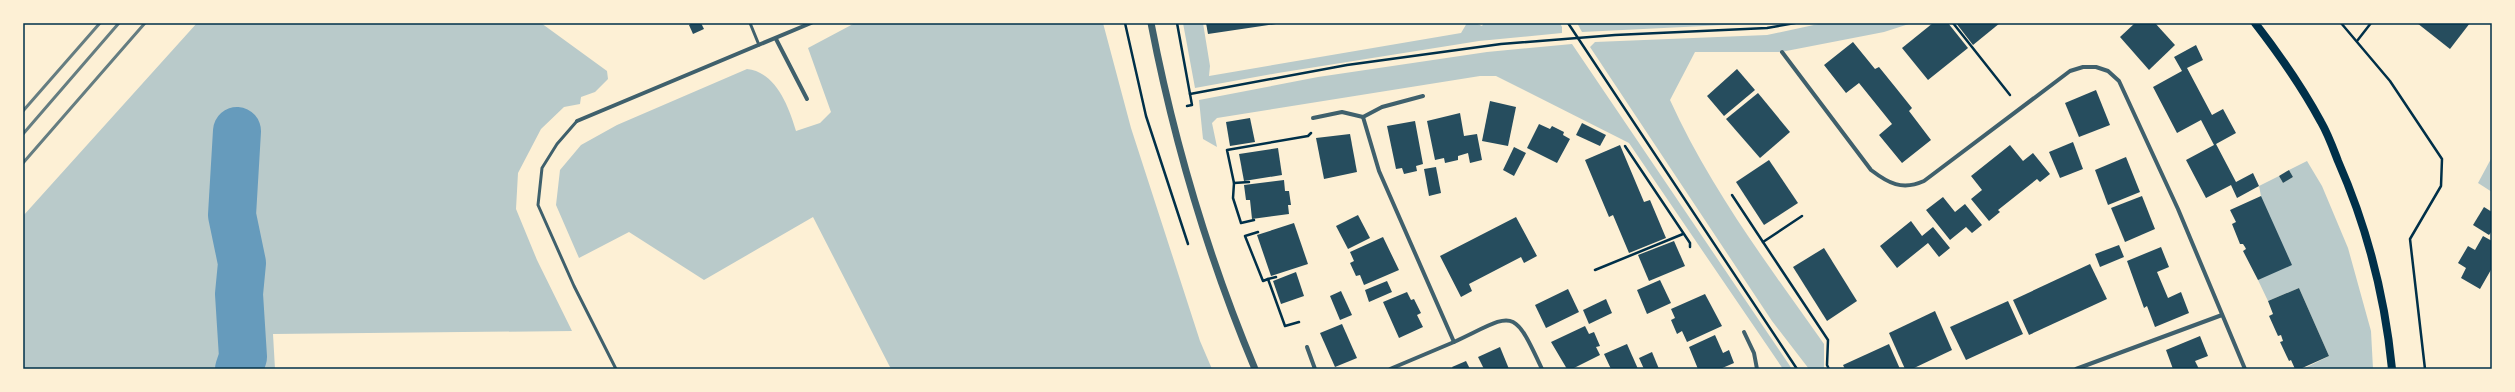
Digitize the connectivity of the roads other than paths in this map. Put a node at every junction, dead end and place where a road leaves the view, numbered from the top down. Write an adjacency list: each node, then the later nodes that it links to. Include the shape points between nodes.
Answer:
1 (750, 23): 6 (lane)
2 (811, 23): 5 (street)
3 (1151, 23): 18 (street, via 1169,110 1196,212 1229,307)
4 (2255, 23): 25 (main road, via 2278,53 2322,122 2348,182 2371,252 2388,327)
5 (776, 39): 6 (street); 9 (street)
6 (759, 45): 12 (street)
7 (1782, 52): 13 (street, via 1871,170 1894,185 1904,187 1924,182 2070,71 2083,67 2108,71 2119,81 2178,209)
8 (1423, 96): 10 (street, via 1382,107)
9 (807, 99)
10 (1363, 117): 11 (street, via 1342,112); 15 (street, via 1379,171)
11 (1314, 118)
12 (577, 121): 17 (lane, via 557,144 542,168 538,205 574,286)
13 (2222, 315): 23 (street); 24 (street)
14 (1744, 332): 22 (street, via 1754,353)
15 (1454, 342): 20 (street); 21 (street, via 1505,319 1515,321 1522,329)
16 (1307, 347): 19 (street)
17 (616, 369)
18 (1255, 369)
19 (1315, 369)
20 (1390, 369)
21 (1542, 369)
22 (1757, 369)
23 (2076, 369)
24 (2245, 369)
25 (2392, 369)

